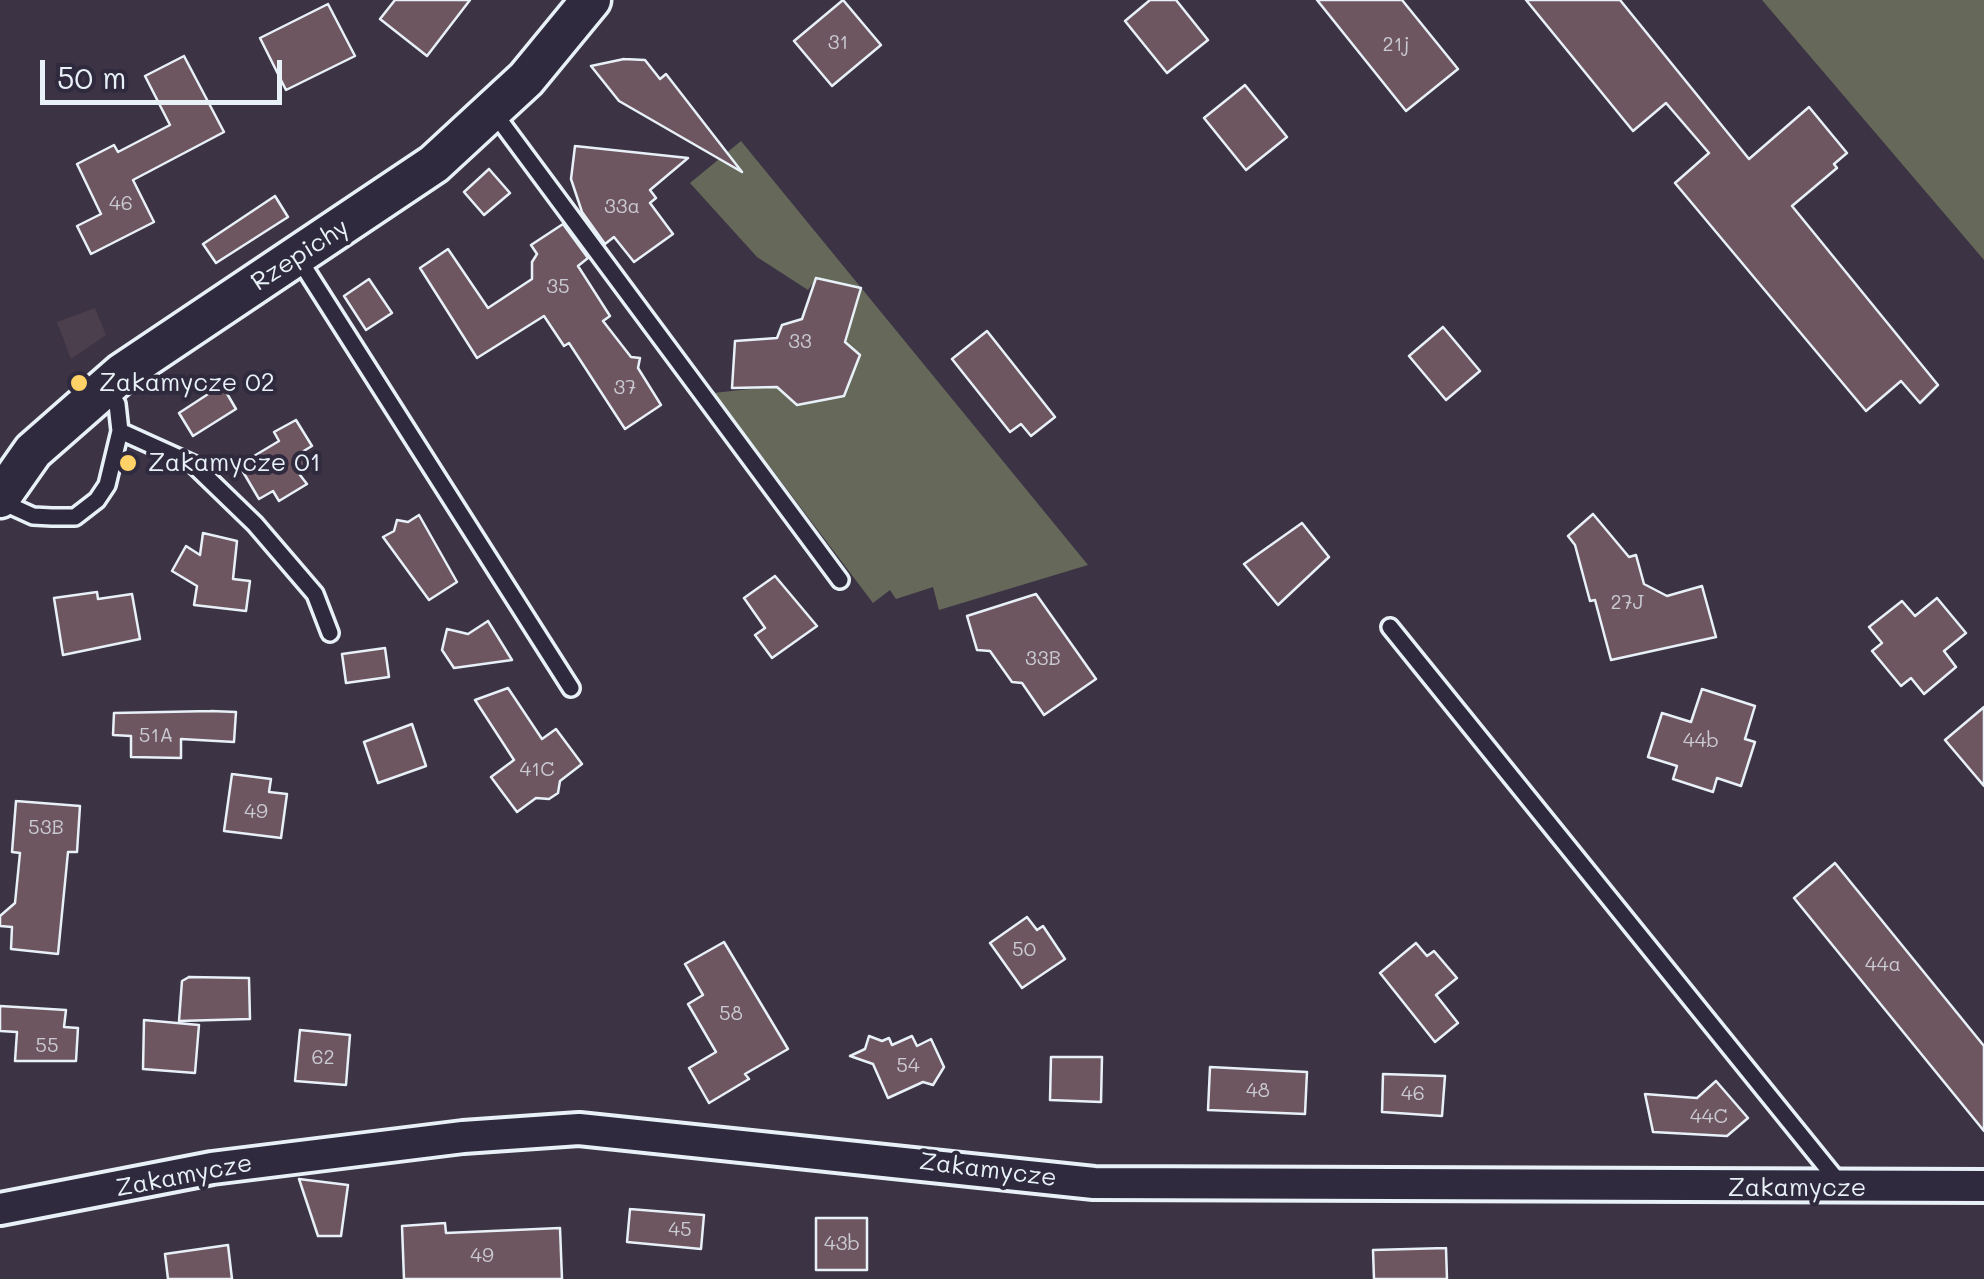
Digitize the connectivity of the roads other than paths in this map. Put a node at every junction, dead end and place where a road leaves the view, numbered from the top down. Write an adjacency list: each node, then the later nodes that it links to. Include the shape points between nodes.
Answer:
1 (591, 0): 2 (street, Rzepichy)
2 (492, 110): 3 (street, Rzepichy, via 434,164); 7 (lane)
3 (297, 256): 4 (street, Rzepichy); 10 (lane)
4 (104, 386): 5 (lane, via 116,404); 6 (street, Rzepichy, via 33,451)
5 (120, 431): 6 (lane, via 107,485 74,517 33,516); 9 (lane, via 194,464 315,594)
6 (0, 499)
7 (840, 580)
8 (1390, 627): 12 (lane)
9 (330, 633)
10 (571, 688)
11 (1984, 1186): 12 (street, Zakamycze)
12 (1843, 1188): 13 (street, Zakamycze, via 1094,1183 580,1129 212,1168)
13 (0, 1209)

